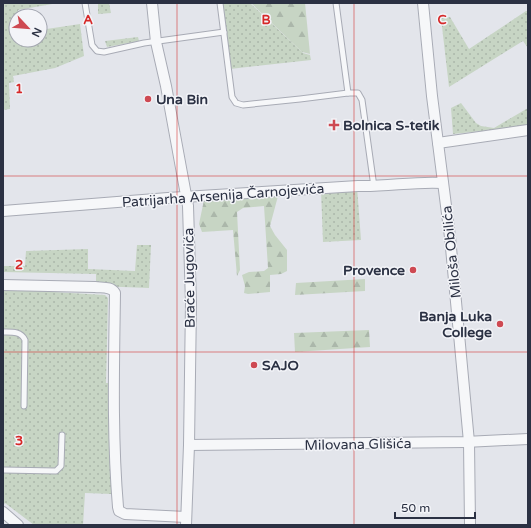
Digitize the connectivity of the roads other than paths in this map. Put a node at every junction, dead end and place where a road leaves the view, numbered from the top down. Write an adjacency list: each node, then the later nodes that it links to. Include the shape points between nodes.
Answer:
1 (85, 3): 7 (lane, via 92,45 97,51 104,52)
2 (152, 3): 7 (street, Braće Jugovića)
3 (220, 3): 6 (lane)
4 (336, 3): 8 (lane)
5 (423, 3): 10 (street, Miloša Obilića)
6 (224, 32): 7 (lane); 8 (lane, via 232,97 239,105)
7 (156, 42): 13 (street, Braće Jugovića)
8 (348, 93): 12 (lane, via 358,93 362,100)
9 (528, 130): 10 (street)
10 (438, 143): 11 (street, Miloša Obilića)
11 (444, 183): 12 (street, Patrijarha Arsenija Čarnojevića); 20 (street, Miloša Obilića)
12 (374, 187): 13 (street, Patrijarha Arsenija Čarnojevića)
13 (187, 197): 14 (street, Patrijarha Arsenija Čarnojevića); 21 (street, Braće Jugovića, via 191,303)
14 (3, 211)
15 (3, 285): 24 (street, Braće Jugovića, via 95,287 111,289 116,293 114,424 115,479 119,511 125,514)
16 (3, 332): 17 (lane, via 19,333 25,340)
17 (24, 406)
18 (62, 435): 22 (lane, via 61,466 56,471)
19 (528, 439): 20 (street, Milovana Glišića)
20 (469, 442): 21 (street, Milovana Glišića); 26 (street, Miloša Obilića)
21 (189, 445): 24 (street, Braće Jugovića)
22 (3, 470)
23 (3, 512): 25 (street)
24 (186, 521)
25 (18, 525)
26 (470, 525)

